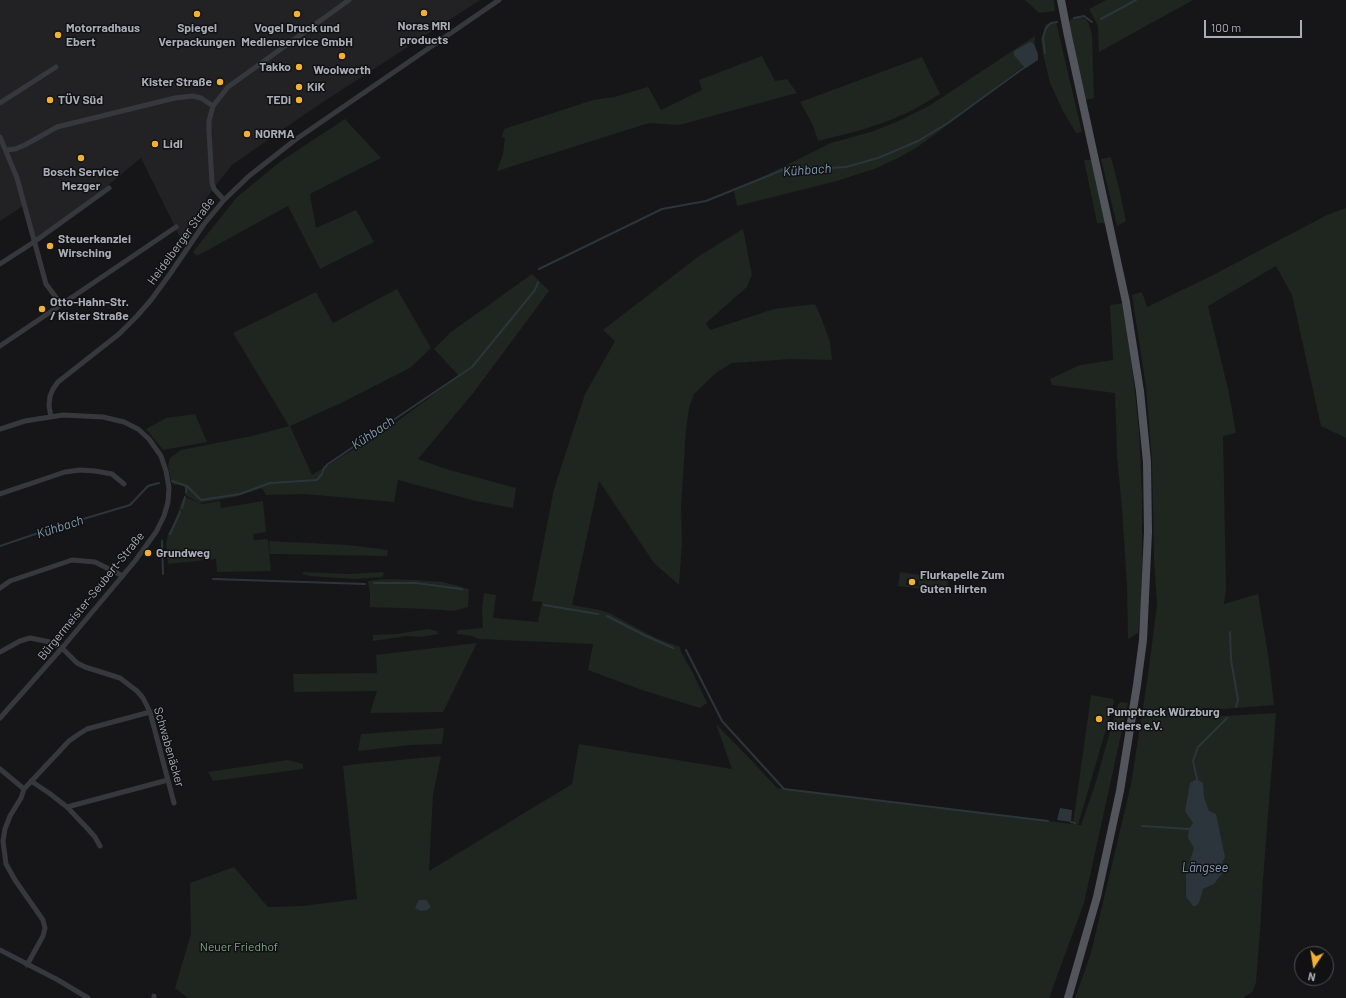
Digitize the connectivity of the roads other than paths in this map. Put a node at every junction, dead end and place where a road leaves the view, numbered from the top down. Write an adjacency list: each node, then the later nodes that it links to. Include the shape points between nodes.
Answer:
1 (349, 0): 6 (street, via 228,87)
2 (499, 0): 10 (street, Heidelberger Straße, via 295,140 249,176)
3 (1061, 0): 36 (main road, via 1122,280 1140,391 1147,462 1148,532 1143,640 1120,791 1097,897)
4 (56, 67): 5 (street)
5 (0, 103)
6 (213, 106): 8 (street, via 193,96 175,98 57,127 25,145); 10 (street, via 209,121 212,183)
7 (0, 137): 8 (street)
8 (6, 150): 12 (street, via 17,178)
9 (109, 188): 12 (street)
10 (224, 200): 16 (street, Heidelberger Straße, via 137,316 58,382 50,396)
11 (176, 227): 14 (street)
12 (34, 242): 13 (street); 14 (street, via 46,284)
13 (0, 264)
14 (61, 304): 15 (street)
15 (0, 346)
16 (51, 417): 17 (street, via 25,421); 20 (street, Bürgermeister-Seubert-Straße, via 82,415 124,422 149,438 161,456 168,488 164,516 156,532)
17 (0, 429)
18 (124, 484): 19 (street, via 112,474 80,470 65,472)
19 (0, 494)
20 (123, 576): 21 (street, via 95,562 72,560 10,581); 22 (street, Bürgermeister-Seubert-Straße)
21 (0, 588)
22 (62, 648): 23 (street, via 50,642 30,638); 24 (street, Schwabenäcker, via 85,667 115,676 128,684 143,698); 25 (street, Bürgermeister-Seubert-Straße)
23 (0, 652)
24 (150, 712): 27 (street, Schwabenäcker); 28 (street, via 87,729 69,741)
25 (0, 718)
26 (0, 769): 29 (street)
27 (168, 780): 30 (street, Schwabenäcker); 31 (street)
28 (31, 781): 29 (street); 31 (street)
29 (24, 789): 34 (street, via 10,816 3,841 6,864 14,880 43,920 45,928)
30 (174, 803)
31 (67, 806): 32 (street)
32 (100, 846)
33 (0, 950): 34 (street)
34 (27, 965): 35 (street)
35 (88, 998)
36 (1068, 998)

